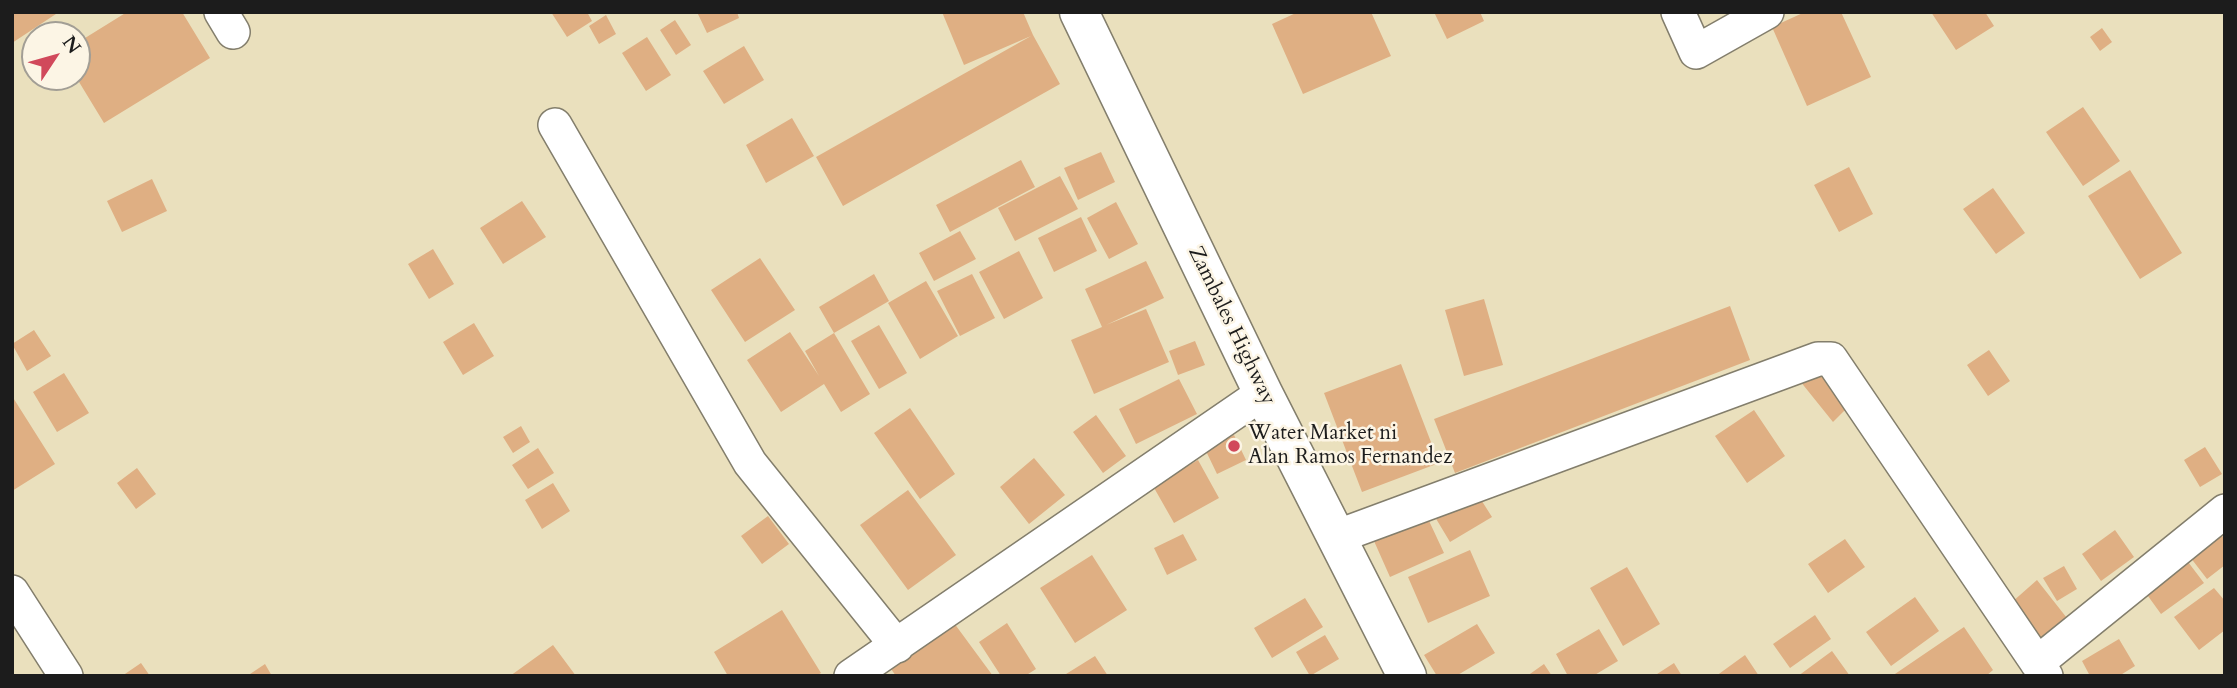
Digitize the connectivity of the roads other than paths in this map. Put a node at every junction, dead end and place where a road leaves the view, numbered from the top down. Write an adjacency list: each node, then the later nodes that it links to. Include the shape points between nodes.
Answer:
1 (1079, 12): 5 (main road, Zambales Highway)
2 (1678, 12): 3 (street, via 1696,52)
3 (1767, 12)
4 (555, 125): 9 (street, via 750,463)
5 (1263, 393): 7 (main road, Zambales Highway); 9 (street)
6 (2225, 511): 10 (street)
7 (1336, 537): 10 (street, via 1818,359 1831,359); 13 (main road, Zambales Highway)
8 (12, 592): 11 (street)
9 (897, 646): 12 (street)
10 (2041, 669)
11 (66, 676)
12 (851, 676)
13 (1407, 676)

